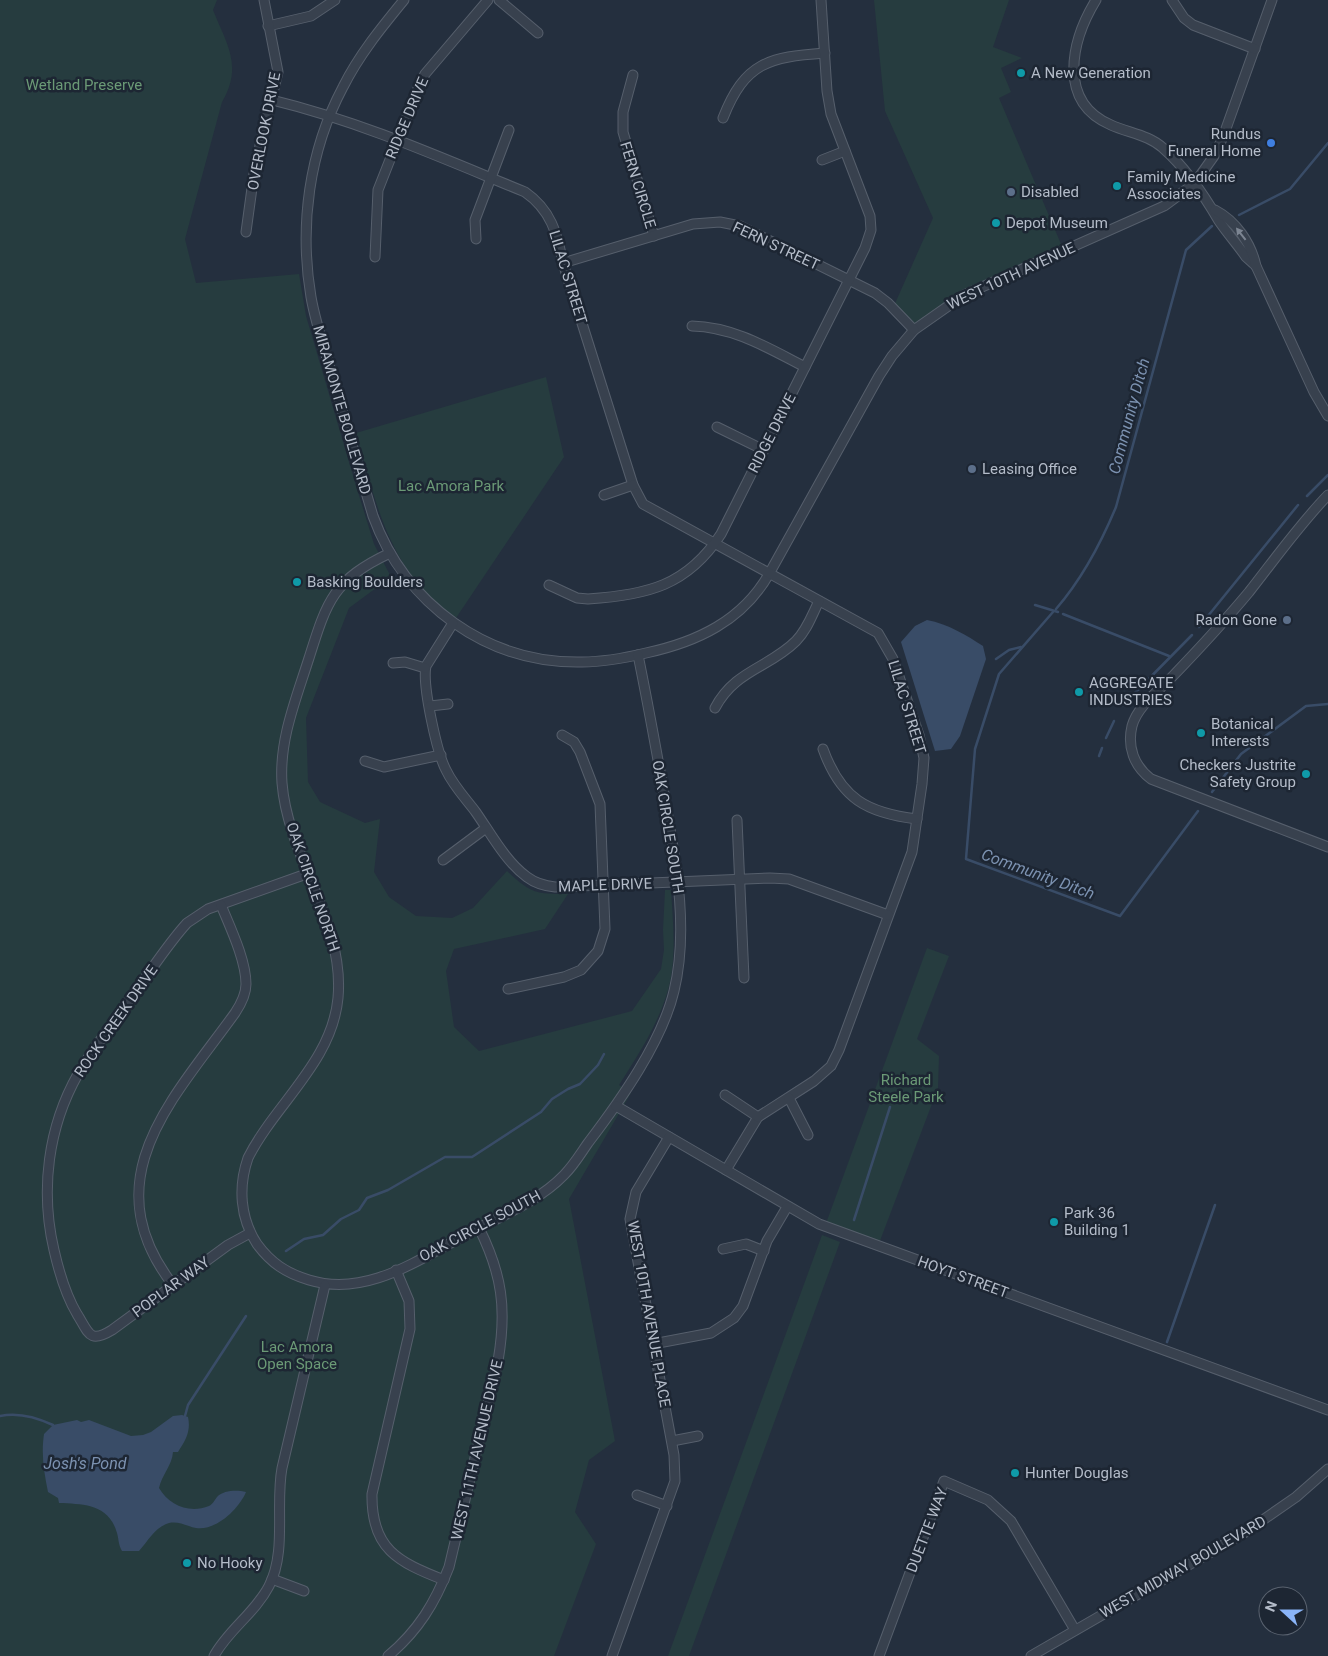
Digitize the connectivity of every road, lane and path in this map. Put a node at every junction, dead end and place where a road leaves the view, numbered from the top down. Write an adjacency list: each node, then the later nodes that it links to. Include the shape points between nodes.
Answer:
1 (264, 0): 10 (street, OVERLOOK DRIVE)
2 (335, 0): 10 (street, via 311,16)
3 (404, 0): 16 (street, MIRAMONTE BOULEVARD, via 358,60)
4 (488, 0): 19 (street, RIDGE DRIVE, via 425,74)
5 (499, 0): 11 (street)
6 (821, 0): 13 (street, RIDGE DRIVE)
7 (1096, 0): 23 (street, via 1074,56 1073,78 1079,96 1100,120 1156,142)
8 (1172, 0): 12 (street, via 1192,25)
9 (1272, 0): 12 (street, WEST 10TH AVENUE)
10 (268, 26): 15 (street, OVERLOOK DRIVE, via 277,64)
11 (538, 33)
12 (1255, 48): 23 (street, WEST 10TH AVENUE, via 1220,144)
13 (825, 53): 17 (street, via 774,59 756,69 738,86); 20 (street, RIDGE DRIVE, via 830,107)
14 (633, 75): 25 (street, FERN CIRCLE, via 623,112 623,132)
15 (272, 100): 16 (street, LILAC STREET); 24 (street, OVERLOOK DRIVE, via 255,166)
16 (329, 116): 19 (street, LILAC STREET); 40 (street, MIRAMONTE BOULEVARD, via 309,190 306,227 308,276 316,319 373,516)
17 (723, 118)
18 (509, 130): 22 (street)
19 (397, 140): 22 (street, LILAC STREET); 27 (street, RIDGE DRIVE, via 378,190)
20 (845, 151): 21 (street); 29 (street, RIDGE DRIVE, via 868,206 871,225 865,248)
21 (822, 160)
22 (491, 179): 26 (street, via 475,220); 28 (street, LILAC STREET, via 525,192 538,201 548,213 556,232)
23 (1194, 184): 31 (street, WEST 10TH AVENUE, via 1153,211 956,299); 33 (street, via 1246,258 1256,266)
24 (246, 232)
25 (654, 236): 28 (street, FERN STREET); 29 (street, FERN STREET, via 699,223 727,223 751,231)
26 (476, 239)
27 (376, 257)
28 (563, 263): 36 (street, LILAC STREET)
29 (849, 280): 31 (street, FERN STREET, via 884,299); 32 (street, RIDGE DRIVE)
30 (692, 326): 32 (street, via 710,326 742,335)
31 (914, 330): 41 (street, WEST 10TH AVENUE, via 879,376)
32 (805, 367): 35 (street, RIDGE DRIVE)
33 (1328, 416)
34 (717, 426): 35 (street)
35 (764, 450): 39 (street, RIDGE DRIVE)
36 (633, 485): 37 (street); 39 (street, LILAC STREET, via 644,504)
37 (604, 495)
38 (1328, 495): 58 (street, via 1212,635 1135,718 1130,746 1138,766 1147,776)
39 (716, 542): 41 (street, LILAC STREET); 42 (street, RIDGE DRIVE, via 708,555 690,571 651,589 588,599 577,598)
40 (390, 553): 44 (street, MIRAMONTE BOULEVARD, via 416,591); 60 (street, OAK CIRCLE NORTH, via 359,569 332,596 321,620 288,725 282,757 282,786 290,821)
41 (769, 574): 43 (street, LILAC STREET); 45 (street, WEST 10TH AVENUE, via 748,603 716,628 688,642)
42 (549, 585)
43 (819, 600): 50 (street, via 805,631 796,641 729,686); 55 (street, LILAC STREET, via 878,633 893,659 924,758)
44 (453, 624): 45 (street, MIRAMONTE BOULEVARD, via 497,647 534,658 586,662); 47 (street)
45 (638, 655): 62 (street, OAK CIRCLE SOUTH)
46 (393, 663): 47 (street, via 405,662)
47 (425, 668): 49 (street, MAPLE DRIVE)
48 (448, 704): 49 (street)
49 (430, 706): 53 (street, MAPLE DRIVE)
50 (715, 708)
51 (562, 735): 63 (street, via 574,742 597,794)
52 (823, 749): 55 (street, via 840,785 861,804 891,816)
53 (441, 755): 54 (street, via 384,768); 57 (street, MAPLE DRIVE, via 450,778)
54 (365, 761)
55 (917, 819): 65 (street, LILAC STREET, via 912,852)
56 (737, 820): 61 (street)
57 (486, 828): 59 (street); 63 (street, MAPLE DRIVE, via 519,870 536,883 555,887)
58 (1328, 847)
59 (443, 860)
60 (309, 873): 64 (street, ROCK CREEK DRIVE); 77 (street, OAK CIRCLE NORTH, via 336,955 339,979 336,1008 332,1027 320,1052 248,1158 241,1193)
61 (739, 879): 62 (street, MAPLE DRIVE); 65 (street, MAPLE DRIVE, via 789,879); 66 (street)
62 (679, 882): 63 (street, MAPLE DRIVE); 70 (street, OAK CIRCLE SOUTH, via 680,961 674,992 657,1036)
63 (604, 885): 67 (street, via 605,929 593,959 581,970 564,977)
64 (221, 905): 81 (street, via 244,968 244,996 160,1118 146,1148 140,1177 140,1209 146,1236); 83 (street, ROCK CREEK DRIVE, via 194,917 174,939 85,1062 54,1131 47,1174 51,1237 65,1291)
65 (888, 915): 69 (street, LILAC STREET, via 831,1066)
66 (744, 978)
67 (508, 989)
68 (725, 1095): 71 (street)
69 (789, 1098): 71 (street, LILAC STREET); 72 (street)
70 (616, 1106): 73 (street, HOYT STREET); 76 (street, OAK CIRCLE SOUTH, via 558,1181 542,1194)
71 (758, 1118): 74 (street, LILAC STREET)
72 (808, 1135)
73 (670, 1137): 74 (street, HOYT STREET); 84 (street, WEST 10TH AVENUE PLACE, via 636,1192 631,1210 632,1235)
74 (726, 1170): 75 (street, HOYT STREET)
75 (787, 1206): 79 (street); 85 (street, HOYT STREET, via 819,1224)
76 (478, 1228): 80 (street, OAK CIRCLE SOUTH); 92 (street, WEST 11TH AVENUE DRIVE, via 490,1252 500,1285 503,1335)
77 (250, 1233): 81 (street, POPLAR WAY); 82 (street, OAK CIRCLE SOUTH, via 268,1259 282,1269)
78 (723, 1249): 79 (street, via 746,1244)
79 (764, 1250): 84 (street, via 743,1306 731,1322 711,1333)
80 (396, 1270): 82 (street, OAK CIRCLE SOUTH, via 366,1283); 92 (street, via 409,1301 410,1329 373,1485 373,1517 381,1538 401,1560)
81 (173, 1285): 83 (street, POPLAR WAY, via 112,1330 99,1338)
82 (325, 1285): 91 (street, via 282,1468 279,1537)
83 (92, 1336)
84 (653, 1344): 87 (street, WEST 10TH AVENUE PLACE)
85 (1328, 1410)
86 (698, 1436): 87 (street)
87 (672, 1441): 90 (street, WEST 10TH AVENUE PLACE, via 676,1468)
88 (1328, 1468): 94 (street, WEST MIDWAY BOULEVARD, via 1260,1523)
89 (637, 1495): 90 (street)
90 (667, 1506): 97 (street, WEST 10TH AVENUE PLACE)
91 (272, 1579): 93 (street); 95 (street)
92 (444, 1580): 96 (street, WEST 11TH AVENUE DRIVE, via 435,1602 418,1627)
93 (304, 1591)
94 (1075, 1630): 98 (street, DUETTE WAY, via 1012,1520 988,1500 944,1481); 99 (street, WEST MIDWAY BOULEVARD)
95 (214, 1656)
96 (388, 1656)
97 (612, 1656)
98 (880, 1656)
99 (1031, 1656)

